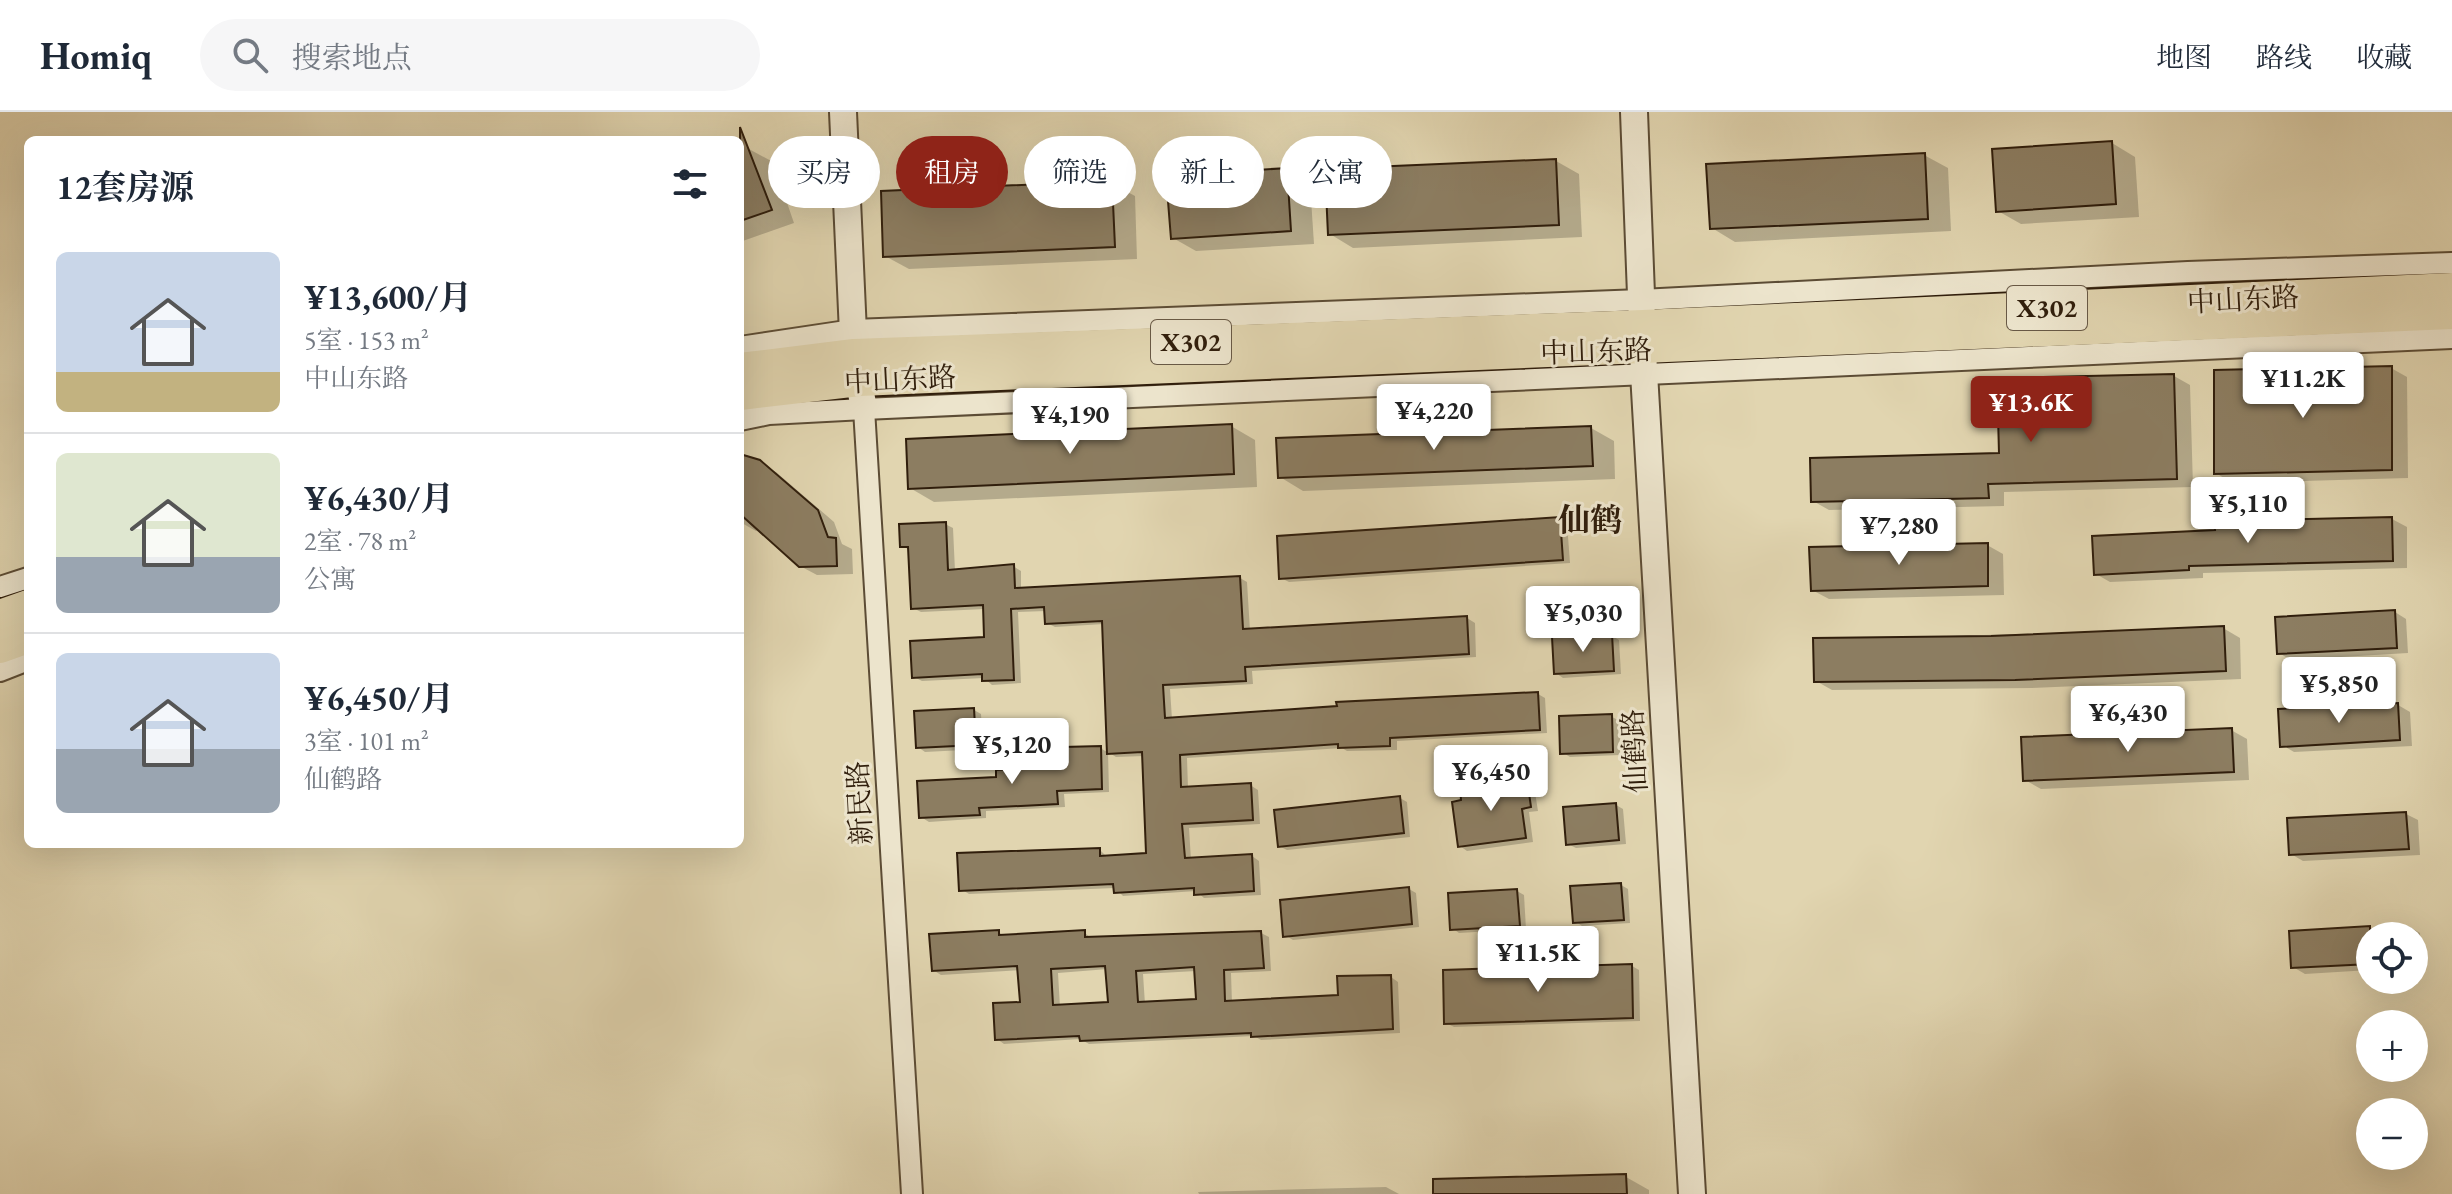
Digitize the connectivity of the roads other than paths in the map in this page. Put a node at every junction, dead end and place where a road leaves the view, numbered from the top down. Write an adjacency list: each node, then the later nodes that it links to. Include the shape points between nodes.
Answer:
1 (843, 112): 9 (street)
2 (1634, 112): 6 (street, 仙鹤路)
3 (2452, 263): 6 (street)
4 (2452, 289): 6 (main road, 中山东路 / X302)
5 (2452, 313): 6 (main road, 中山东路 / X302)
6 (1643, 337): 7 (street); 9 (main road, 中山东路 / X302); 9 (street); 22 (street, 仙鹤路)
7 (2452, 338)
8 (744, 348): 9 (street)
9 (857, 368): 10 (main road, 中山东路 / X302); 11 (main road, 中山东路 / X302); 12 (street, via 769,414); 21 (street, 新民路)
10 (744, 369)
11 (744, 393)
12 (744, 419)
13 (24, 579): 14 (street)
14 (0, 587)
15 (24, 607): 16 (main road)
16 (0, 616)
17 (24, 638): 18 (main road)
18 (0, 647)
19 (24, 662): 20 (street)
20 (0, 671)
21 (912, 1194)
22 (1692, 1194)

